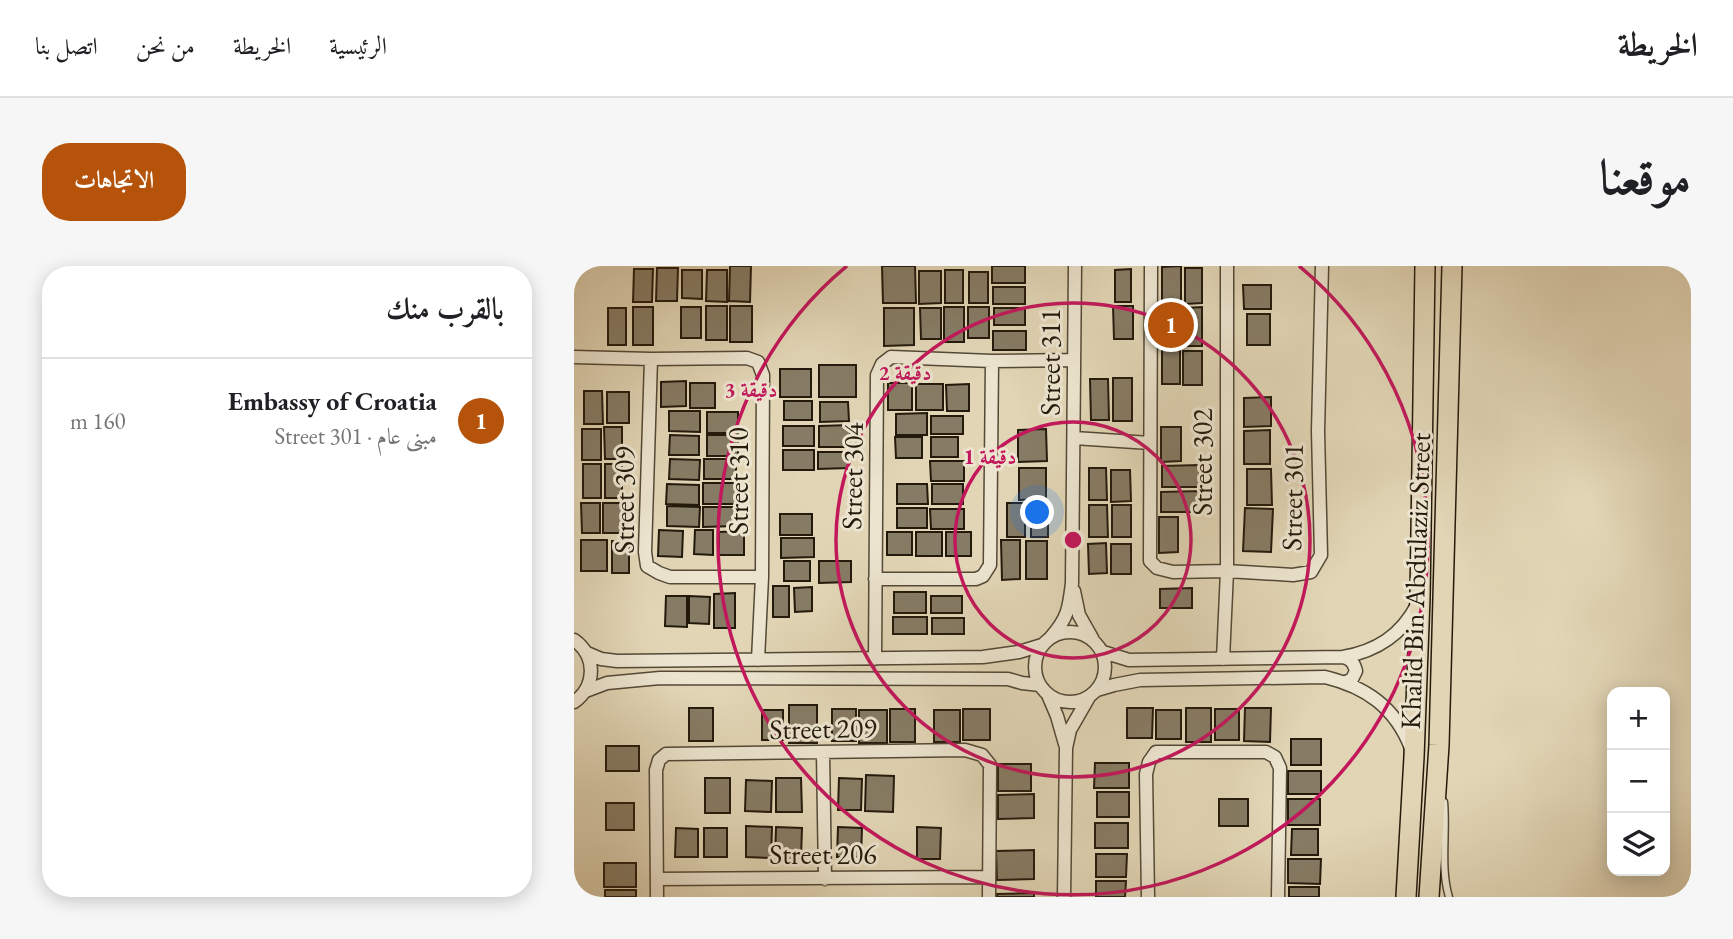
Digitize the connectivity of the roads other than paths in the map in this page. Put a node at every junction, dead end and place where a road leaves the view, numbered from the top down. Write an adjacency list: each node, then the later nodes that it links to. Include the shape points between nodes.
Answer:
1 (1074, 266): 9 (street, Street 311)
2 (1151, 266): 12 (street, Street 301)
3 (1227, 266): 13 (street, Street 302)
4 (1322, 266): 13 (street, Street 301, via 1321,555 1311,572)
5 (1425, 266): 17 (main road, Khalid Bin Abdulaziz Street)
6 (1452, 266): 31 (main road, Khalid Bin Abdulaziz Street)
7 (574, 357): 8 (street, Street 310)
8 (651, 359): 14 (street, Street 310, via 747,358 758,362 764,376); 14 (street, Street 309, via 647,566 670,577)
9 (1074, 360): 10 (street, Street 304); 11 (street, Street 311)
10 (992, 361): 15 (street, via 990,565 976,579); 15 (street, Street 304, via 891,357 882,364 877,375)
11 (1074, 438): 12 (street); 16 (street, Street 311)
12 (1150, 443): 13 (street, Street 301, via 1150,561 1173,572)
13 (1227, 571): 25 (street, Street 302)
14 (762, 577): 26 (street, Street 310)
15 (875, 579): 24 (street, Street 304)
16 (1072, 583): 19 (street, Street 311, via 1079,615); 20 (street, Street 311, via 1062,624)
17 (1420, 598): 23 (street, via 1410,619 1394,636 1376,648); 34 (main road, Khalid Bin Abdulaziz Street)
18 (574, 631): 21 (street)
19 (1092, 639): 20 (street, via 1074,631); 22 (street)
20 (1046, 641): 24 (street, via 1019,652 983,657); 28 (street, via 1037,654 1035,670)
21 (580, 646): 26 (street, via 601,659 617,661); 30 (street, via 591,665 591,679)
22 (1103, 652): 25 (street, via 1129,660); 29 (street, via 1105,673)
23 (1343, 657): 25 (street); 27 (street, via 1355,664 1356,671)
24 (875, 659): 26 (street)
25 (1223, 659)
26 (758, 660)
27 (1346, 682): 29 (street, via 1325,677 1140,680); 34 (street, via 1382,704 1407,738)
28 (1044, 690): 29 (street, via 1069,702); 30 (street, via 1008,679 660,678 607,683); 32 (street)
29 (1093, 694): 32 (street, via 1070,730)
30 (578, 700)
31 (1439, 745): 44 (main road, Khalid Bin Abdulaziz Street); 45 (lane)
32 (1066, 748): 40 (street)
33 (823, 753): 35 (street, Street 209, via 965,750 982,755 990,765); 36 (street, Street 209, via 666,754 656,770); 37 (street)
34 (1414, 757): 43 (main road, Khalid Bin Abdulaziz Street)
35 (989, 877): 37 (street, Street 206); 39 (street, Street 209)
36 (657, 879): 37 (street, Street 206); 38 (street, Street 209)
37 (825, 879)
38 (657, 897)
39 (989, 897)
40 (1064, 897)
41 (1148, 897): 42 (street, via 1146,774 1156,751 1266,752 1275,757 1280,768)
42 (1278, 897)
43 (1406, 897)
44 (1429, 897)
45 (1449, 897)

